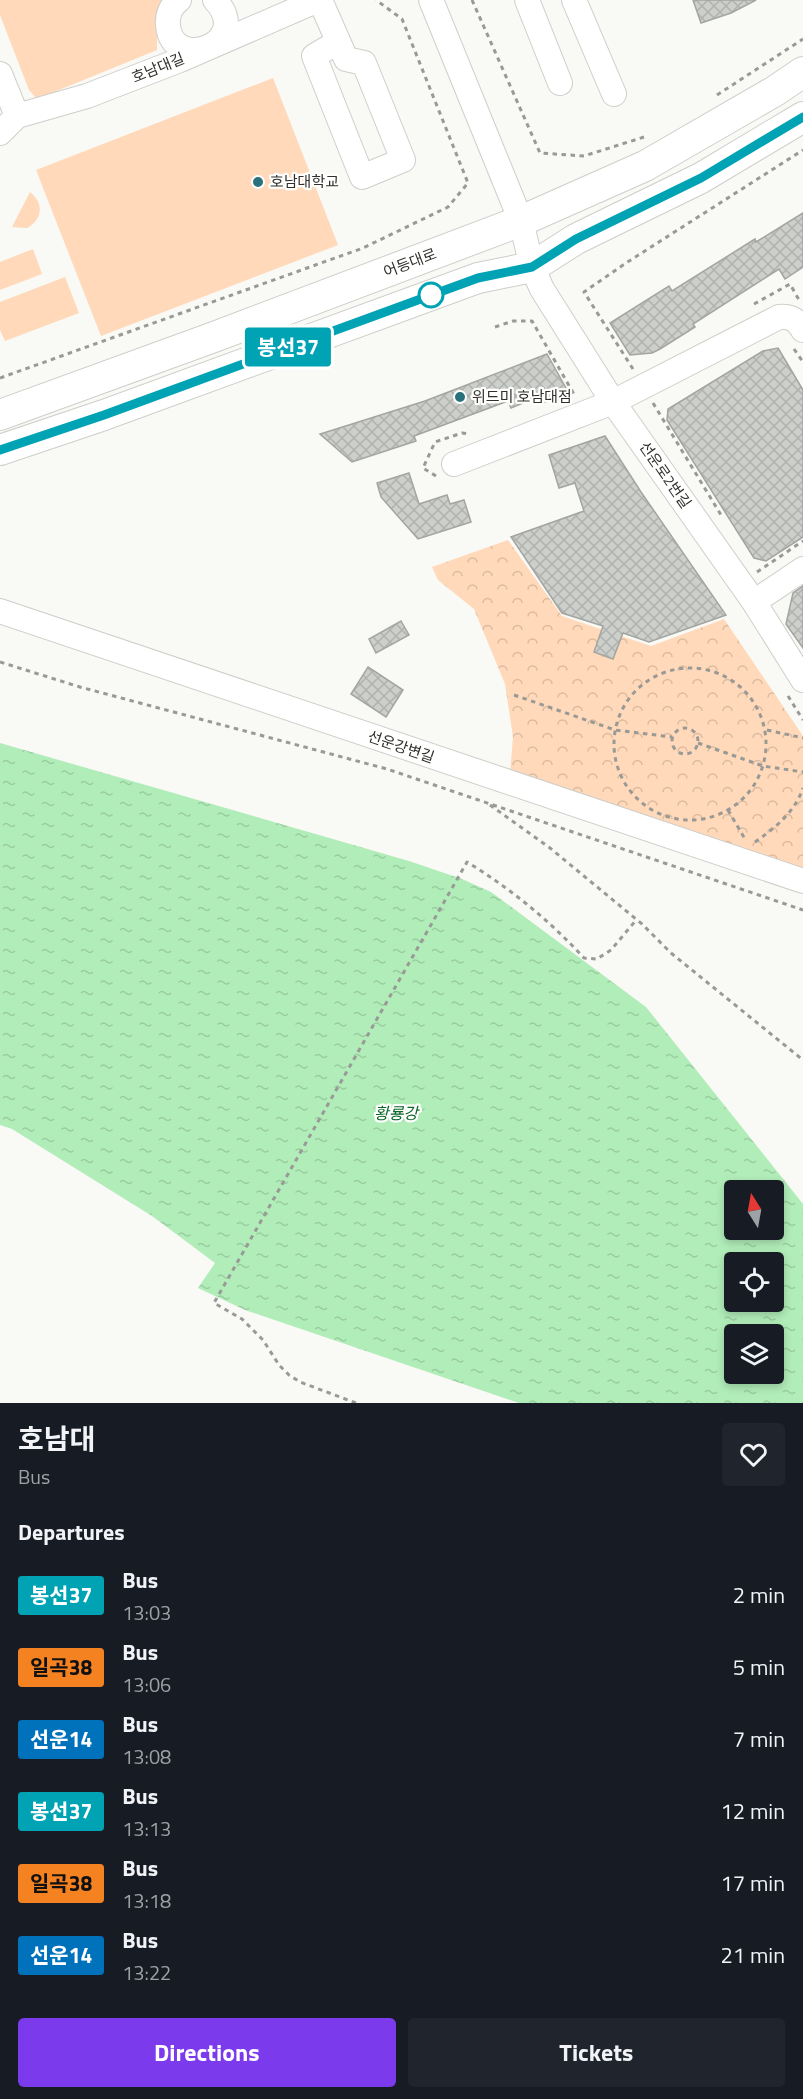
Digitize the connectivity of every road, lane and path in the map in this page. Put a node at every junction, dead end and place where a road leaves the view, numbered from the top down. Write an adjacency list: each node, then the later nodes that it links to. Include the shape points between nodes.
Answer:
1 (179, 0): 9 (street, via 168,21 172,38 187,49)
2 (215, 0): 9 (street, via 224,14 224,32 213,46)
3 (319, 0): 8 (street); 9 (street, 호남대길)
4 (376, 0): 24 (path, via 402,19 468,183 448,207 363,248)
5 (431, 0): 18 (street, 선운로2번길)
6 (527, 0): 12 (street)
7 (574, 0): 13 (street)
8 (338, 42): 8 (street, via 314,56 362,177 404,160 364,63 346,59)
9 (204, 50): 14 (street, 호남대길, via 87,96)
10 (803, 72): 18 (main road, 어등대로, via 645,166)
11 (0, 74): 14 (street)
12 (560, 83)
13 (614, 93)
14 (17, 116): 16 (street, 호남대길)
15 (803, 117): 19 (main road, via 701,178 576,239)
16 (0, 133)
17 (803, 150): 23 (path, via 584,292)
18 (521, 221): 19 (street, 선운로2번길); 27 (main road, 어등대로)
19 (532, 267): 26 (street, 선운로2번길); 28 (main road, via 478,278)
20 (513, 321): 21 (path)
21 (495, 327)
22 (803, 330): 26 (street, via 793,319 779,317)
23 (633, 370)
24 (0, 378)
25 (648, 394): 30 (path)
26 (613, 402): 29 (street); 34 (street, 선운로2번길)
27 (0, 415)
28 (0, 450)
29 (454, 464)
30 (726, 523)
31 (803, 541): 33 (path)
32 (803, 569): 34 (street)
33 (756, 573)
34 (754, 602): 37 (street, 선운로2번길)
35 (0, 612): 50 (street, 선운강변길)
36 (0, 662): 48 (path, via 387,769)
37 (802, 678)
38 (514, 695): 39 (path)
39 (615, 730): 40 (path, via 629,696 648,680 671,670 697,668 722,674 743,689); 41 (path); 49 (path, via 612,743 616,767 627,790 645,807 668,818 693,821)
40 (766, 730): 42 (path); 44 (path)
41 (672, 737): 43 (path, via 686,728 696,734); 43 (path, via 674,748 684,754 695,750)
42 (803, 738)
43 (698, 743): 44 (path)
44 (763, 766): 45 (path); 49 (path, via 756,784 739,804)
45 (803, 772)
46 (803, 788): 49 (path, via 786,816 749,846)
47 (474, 792): 48 (path)
48 (488, 803): 51 (path); 52 (path)
49 (728, 810)
50 (803, 881)
51 (803, 910)
52 (637, 919): 53 (path, via 671,953); 54 (path, via 611,950 597,959 584,958 544,918 467,862 214,1303 243,1319 289,1375)
53 (803, 1060)
54 (356, 1403)

